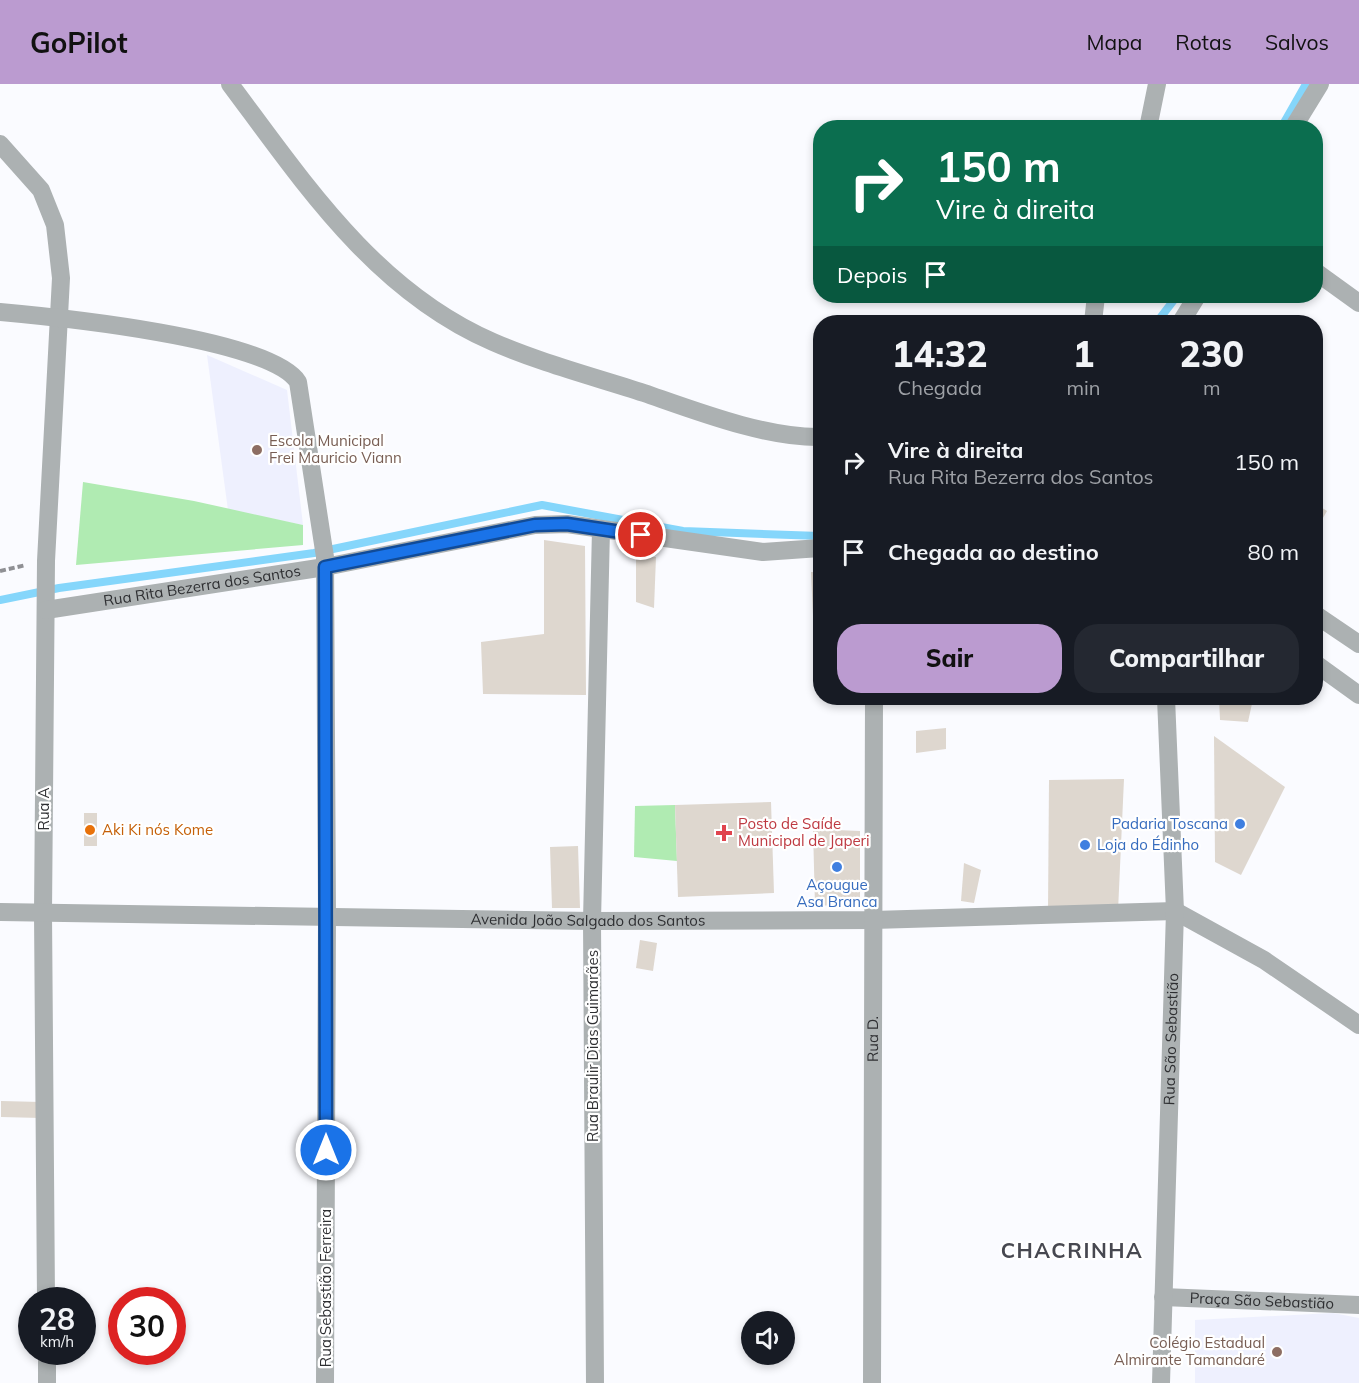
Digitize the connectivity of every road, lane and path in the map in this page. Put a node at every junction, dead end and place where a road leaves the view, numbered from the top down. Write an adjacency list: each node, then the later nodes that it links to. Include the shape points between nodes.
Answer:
1 (230, 84): 11 (street, via 324,209 364,253 433,309 493,342 697,411 745,426)
2 (1157, 84): 4 (street)
3 (1320, 84): 5 (street)
4 (1150, 120)
5 (1298, 120)
6 (0, 144): 10 (street, Rua A, via 41,190 55,225 61,278)
7 (1323, 277): 8 (street)
8 (1359, 303)
9 (0, 312): 10 (street)
10 (60, 317): 14 (street, Rua Sebastião Ferreira, via 182,336 234,349 288,370 301,392); 15 (street, Rua A)
11 (813, 436)
12 (601, 529): 13 (street, Rua Rita Bezerra dos Santos, via 763,552); 14 (street, Rua Rita Bezerra dos Santos, via 535,525); 27 (street, Rua Braulir Dias Guimarães)
13 (813, 548)
14 (325, 562): 15 (street, Rua Rita Bezerra dos Santos); 25 (street, Rua Sebastião Ferreira)
15 (46, 604): 24 (street, Rua A)
16 (1323, 620): 17 (street)
17 (1359, 644)
18 (1323, 669): 19 (street)
19 (1359, 695)
20 (874, 705): 26 (street, Rua D.)
21 (1166, 705): 22 (street, Rua São Sebastião)
22 (1175, 911): 26 (street, Avenida João Salgado dos Santos); 28 (street, via 1264,960); 30 (street, Rua São Sebastião)
23 (0, 912): 24 (street, Avenida João Salgado dos Santos)
24 (43, 913): 25 (street, Avenida João Salgado dos Santos); 29 (street, Rua A)
25 (327, 917): 27 (street, Avenida João Salgado dos Santos); 34 (street, Rua Sebastião Ferreira)
26 (873, 920): 27 (street, Avenida João Salgado dos Santos); 36 (street, Rua D.)
27 (592, 921): 35 (street, Rua Braulir Dias Guimarães)
28 (1359, 1026)
29 (46, 1287)
30 (1163, 1297): 31 (street, Praça São Sebastião); 37 (street, Rua São Sebastião)
31 (1359, 1305)
32 (47, 1365): 33 (street)
33 (47, 1383)
34 (325, 1383)
35 (595, 1383)
36 (872, 1383)
37 (1161, 1383)

